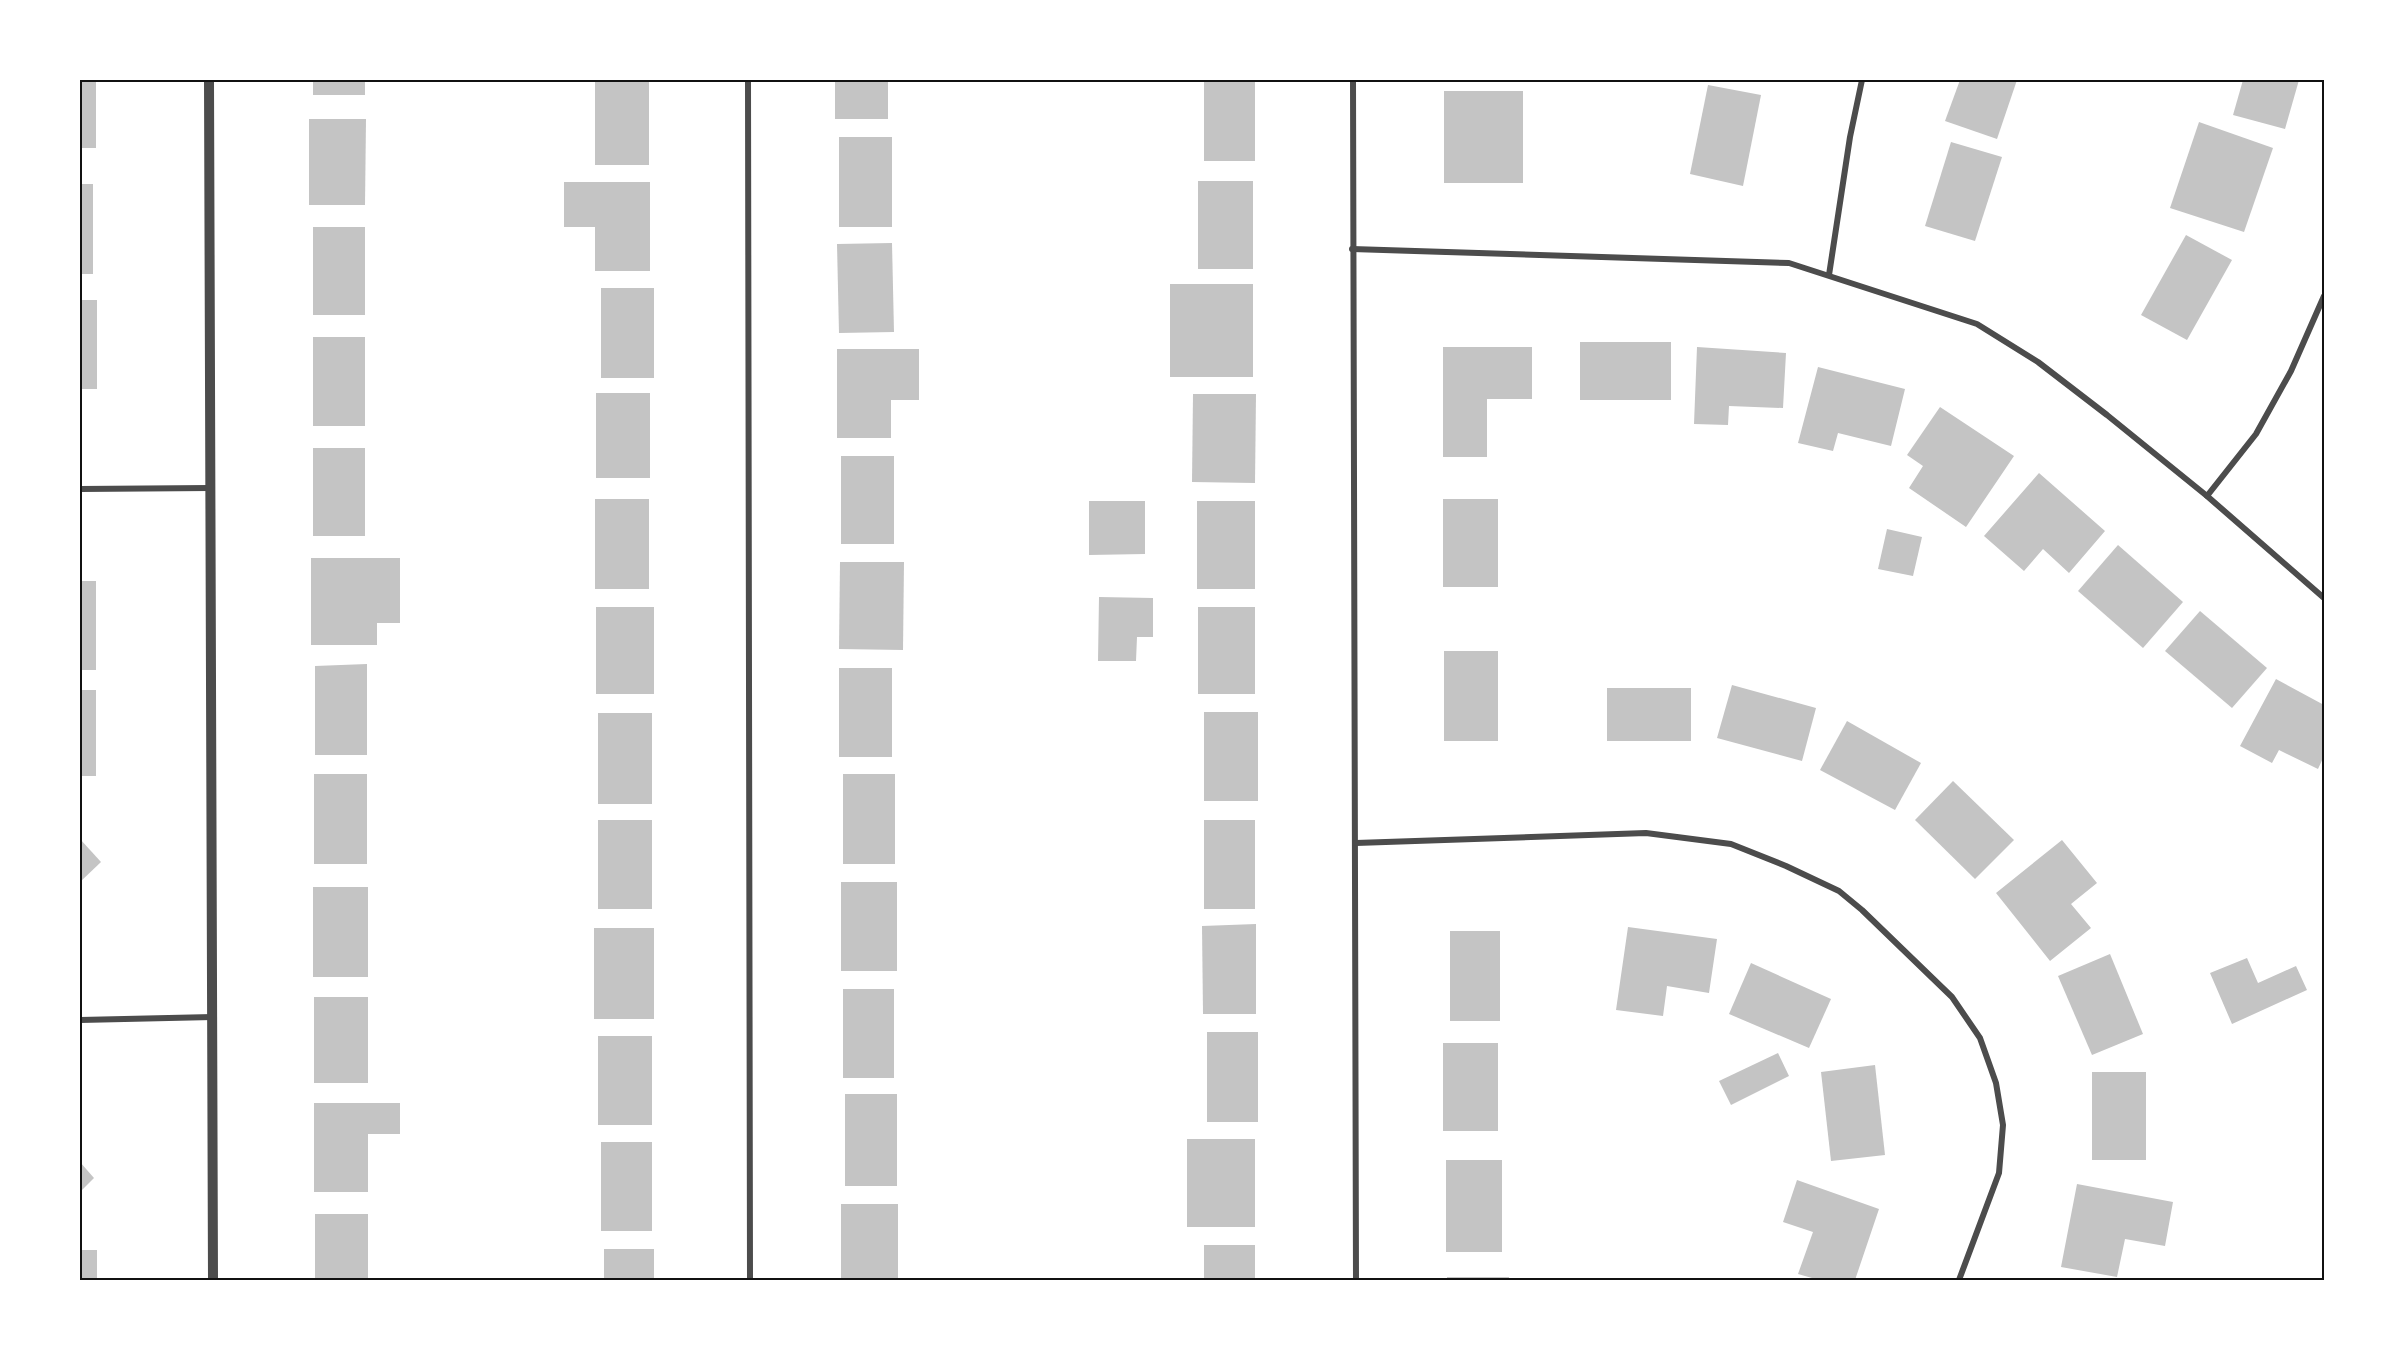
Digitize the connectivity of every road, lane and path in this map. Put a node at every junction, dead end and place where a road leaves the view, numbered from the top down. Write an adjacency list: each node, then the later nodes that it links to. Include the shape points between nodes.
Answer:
1 (209, 80): 8 (street)
2 (748, 80): 16 (street)
3 (1353, 80): 5 (street)
4 (1862, 80): 6 (street)
5 (1352, 249): 6 (street, via 1780,262); 12 (street)
6 (1829, 275): 10 (street, via 1977,324 2038,362)
7 (2325, 296): 10 (street, via 2291,371 2256,434)
8 (210, 488): 9 (street); 13 (street)
9 (80, 489)
10 (2207, 496): 11 (street)
11 (2325, 598)
12 (1356, 843): 17 (street); 18 (street, via 1646,833 1731,844 1839,891 1952,997 1980,1038 1996,1083 2003,1125 1999,1173)
13 (213, 1017): 14 (street); 15 (street)
14 (80, 1020)
15 (213, 1281)
16 (750, 1281)
17 (1356, 1281)
18 (1959, 1281)

